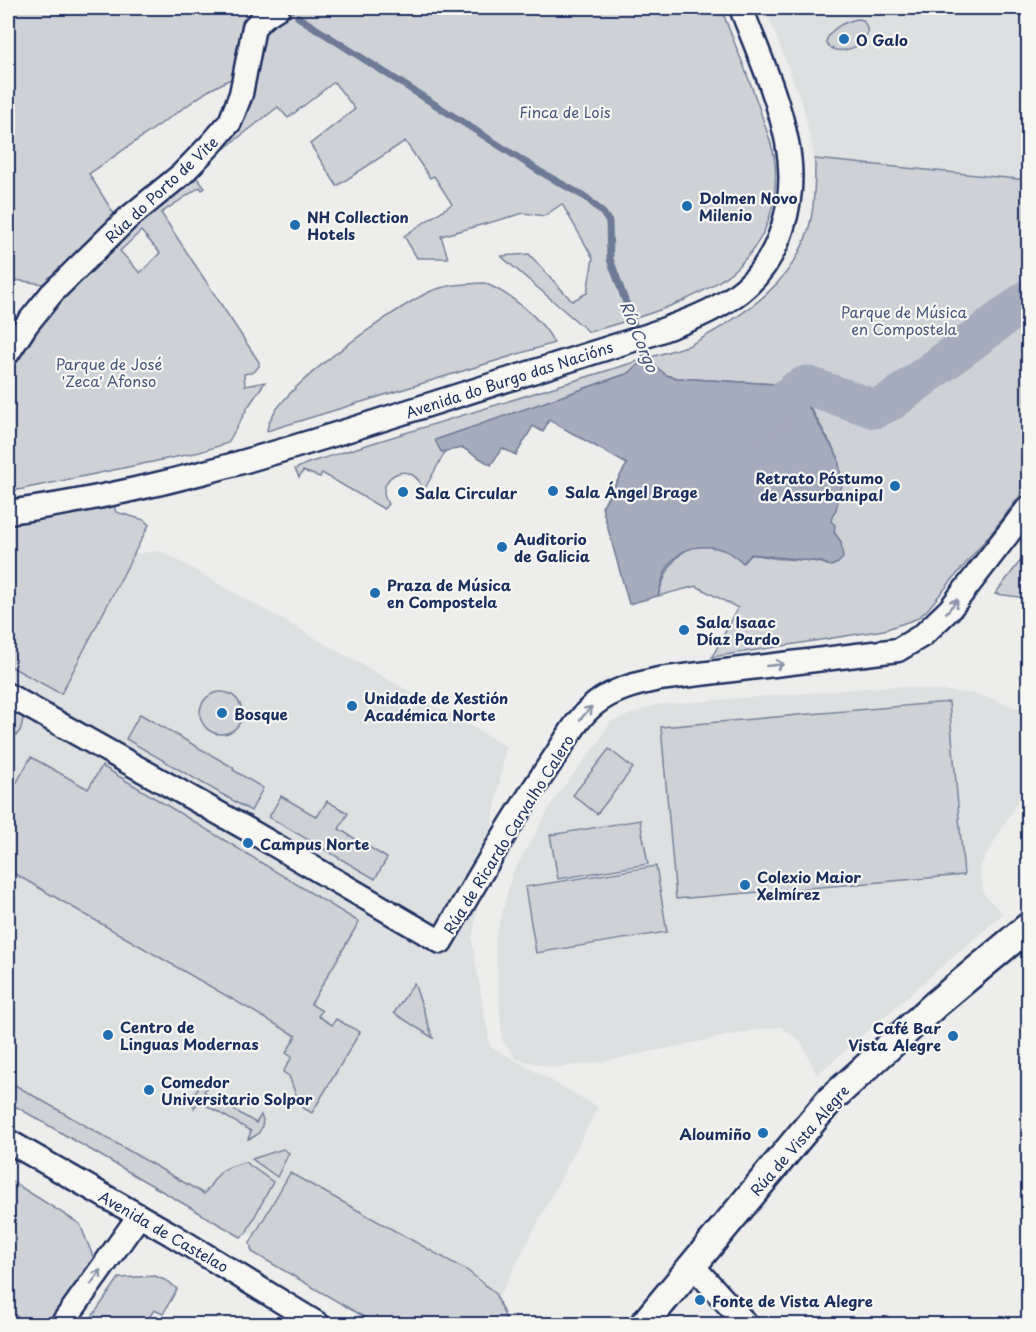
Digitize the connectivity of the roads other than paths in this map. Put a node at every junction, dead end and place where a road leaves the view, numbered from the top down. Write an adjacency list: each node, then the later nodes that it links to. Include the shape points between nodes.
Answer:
1 (278, 8): 3 (street, Rúa do Porto de Vite, via 254,27 241,94 230,122 182,174 127,219 52,293)
2 (741, 8): 5 (street, Avenida do Burgo das Nacións, via 773,92 787,143 790,174 782,233 771,257 733,298 684,323 641,338 307,443 78,501)
3 (8, 354)
4 (1029, 508): 6 (street, Rúa de Ricardo Carvalho Calero, one-way to 4, via 441,942 534,787 593,705 627,687 659,679 898,650 923,635 950,609)
5 (8, 512)
6 (8, 695)
7 (1029, 927): 10 (main road, Rúa de Vista Alegre, via 829,1101)
8 (8, 1141): 9 (street, Avenida de Castelao)
9 (139, 1216): 11 (street, one-way to 9); 12 (street, Avenida de Castelao)
10 (693, 1266): 13 (main road, Rúa de Vista Alegre); 14 (street)
11 (62, 1324)
12 (318, 1324)
13 (644, 1324)
14 (746, 1324)

